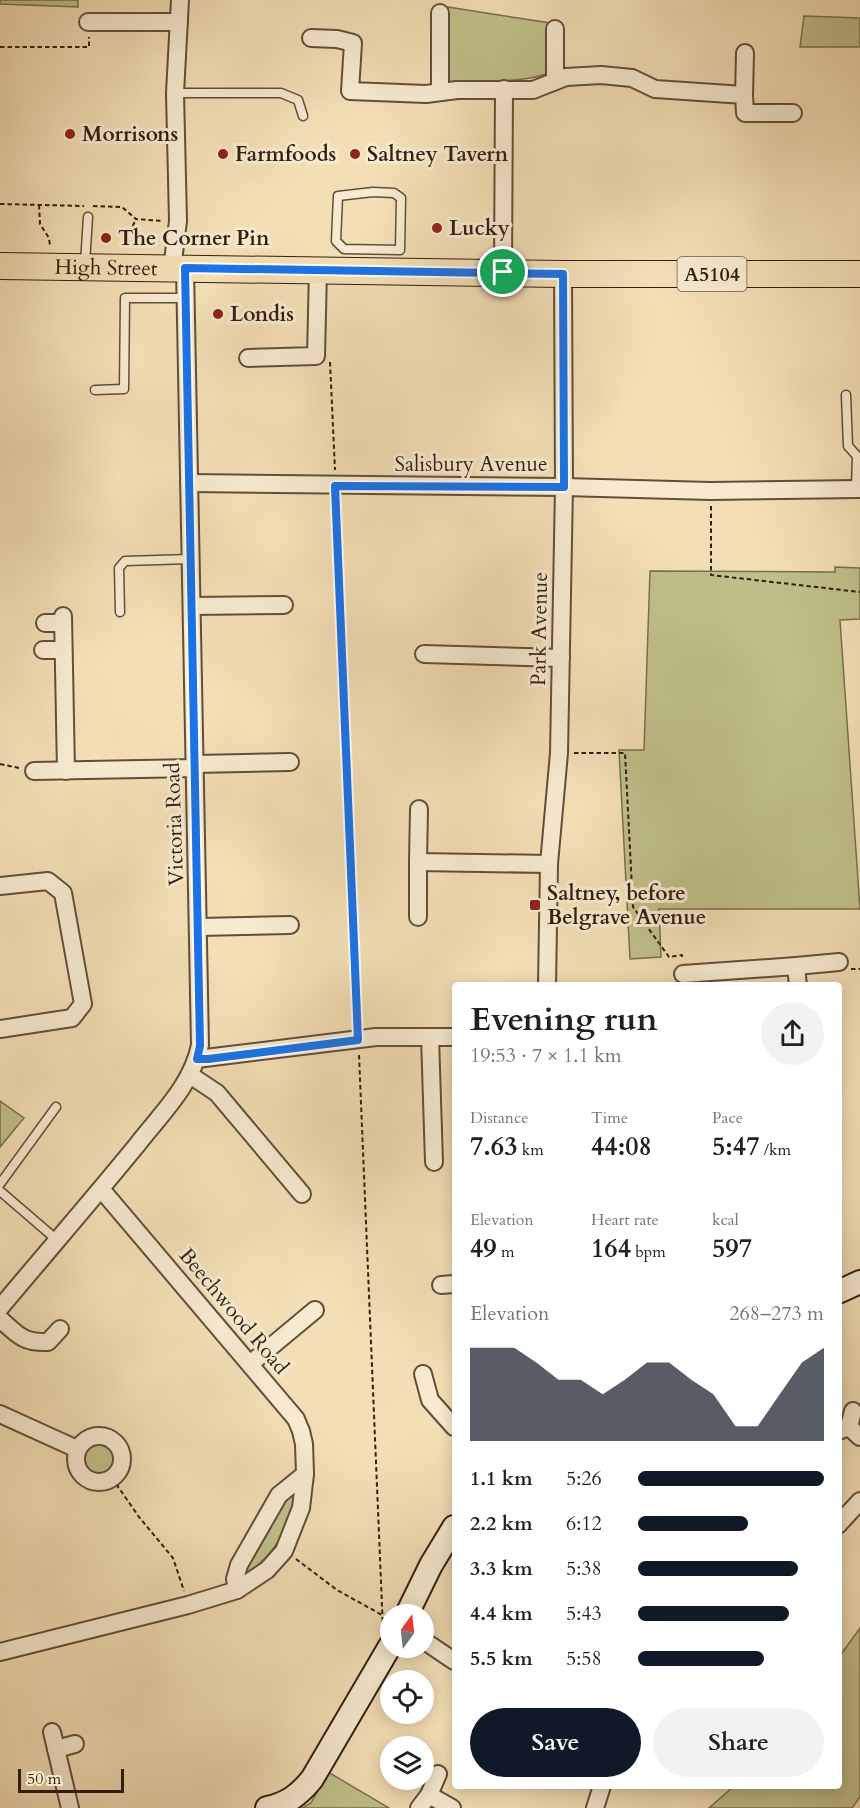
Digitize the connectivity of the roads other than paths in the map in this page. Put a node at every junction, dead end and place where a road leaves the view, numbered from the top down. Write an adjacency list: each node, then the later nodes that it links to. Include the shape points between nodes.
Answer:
1 (180, 0): 3 (street, Victoria Road)
2 (440, 13): 10 (street)
3 (179, 21): 4 (street); 11 (street, Victoria Road)
4 (88, 22)
5 (555, 29): 8 (street)
6 (311, 38): 10 (street, via 353,43 350,91)
7 (746, 53): 12 (street)
8 (555, 81): 9 (street, via 533,90); 12 (street, via 601,75 632,78 655,89)
9 (504, 89): 10 (street); 21 (street)
10 (440, 92)
11 (175, 93): 14 (lane, via 281,93 298,100); 19 (street, Victoria Road)
12 (744, 95): 13 (street, via 745,113)
13 (792, 113)
14 (303, 116)
15 (88, 217): 18 (lane)
16 (369, 260): 16 (lane, via 336,241 338,196 394,193 401,198 399,250); 20 (main road, High Street / A5104); 21 (main road, High Street / A5104)
17 (0, 266): 18 (main road, High Street / A5104)
18 (85, 268): 19 (main road, High Street / A5104)
19 (179, 269): 20 (main road, High Street / A5104); 24 (street, Victoria Road)
20 (318, 270): 25 (street, via 316,356)
21 (503, 272): 22 (main road, High Street / A5104)
22 (563, 274): 23 (main road, High Street / A5104); 29 (street, Park Avenue)
23 (860, 274)
24 (185, 298): 26 (lane, via 126,298 124,389); 28 (street, Victoria Road)
25 (248, 358)
26 (95, 390)
27 (846, 395): 30 (lane, via 848,446 857,456)
28 (189, 483): 29 (street, Salisbury Avenue); 31 (street, Victoria Road)
29 (564, 487): 30 (street, Salisbury Avenue, via 710,491); 39 (street, Park Avenue)
30 (858, 489)
31 (190, 559): 33 (street, Victoria Road); 34 (lane, via 125,561 119,568)
32 (284, 605): 33 (street)
33 (192, 606): 41 (street, Victoria Road)
34 (120, 612)
35 (45, 623): 37 (street, via 63,619)
36 (43, 650): 37 (street)
37 (63, 650): 43 (street)
38 (424, 654): 39 (street)
39 (561, 658): 46 (street, Park Avenue, via 559,753)
40 (290, 762): 41 (street)
41 (195, 766): 43 (street); 50 (street, Victoria Road)
42 (34, 771): 43 (street)
43 (66, 771)
44 (419, 809): 45 (street)
45 (418, 862): 46 (street); 48 (street)
46 (549, 864): 54 (street, Park Avenue)
47 (0, 886): 56 (street, via 48,881 63,893 83,1004 72,1018)
48 (418, 917)
49 (290, 925): 50 (street)
50 (199, 927): 59 (street, Victoria Road)
51 (839, 962): 52 (street)
52 (796, 966): 53 (street); 55 (street)
53 (683, 974)
54 (548, 982)
55 (798, 982)
56 (0, 1029)
57 (430, 1037): 58 (street); 59 (street, via 376,1037); 62 (street)
58 (452, 1037)
59 (197, 1059): 60 (street, Victoria Road)
60 (190, 1076): 64 (street, Victoria Road); 66 (street, via 217,1093)
61 (56, 1107): 63 (lane)
62 (434, 1162)
63 (0, 1184)
64 (101, 1189): 67 (street, Victoria Road); 74 (street, Beechwood Road)
65 (0, 1191): 67 (lane)
66 (302, 1194)
67 (57, 1240): 70 (street, Victoria Road)
68 (860, 1282): 69 (street)
69 (842, 1290)
70 (0, 1308)
71 (315, 1310): 74 (street)
72 (0, 1319): 73 (street, via 22,1339 34,1343 48,1342)
73 (60, 1329)
74 (250, 1364): 81 (street, Beechwood Road, via 296,1419 304,1444)
75 (423, 1374): 78 (street, via 430,1400)
76 (853, 1411): 79 (street)
77 (0, 1414): 80 (street)
78 (452, 1425)
79 (849, 1432)
80 (77, 1449): 80 (street, via 90,1437 105,1436 119,1446 122,1465 112,1478 89,1480 76,1466)
81 (305, 1474): 85 (street, via 279,1494 239,1565); 85 (street, Beechwood Road, via 301,1508 284,1551 267,1570)
82 (860, 1502): 83 (street)
83 (842, 1521)
84 (452, 1530): 86 (street)
85 (237, 1590): 88 (street, Beechwood Road)
86 (412, 1604)
87 (434, 1647): 90 (street)
88 (0, 1652)
89 (383, 1658): 98 (street, via 303,1791 289,1801)
90 (452, 1660)
91 (52, 1732): 93 (street)
92 (75, 1744): 93 (street)
93 (56, 1749): 97 (street)
94 (438, 1774): 96 (street)
95 (601, 1789): 100 (street)
96 (424, 1802): 99 (street)
97 (70, 1808)
98 (267, 1808)
99 (452, 1808)
100 (595, 1808)

